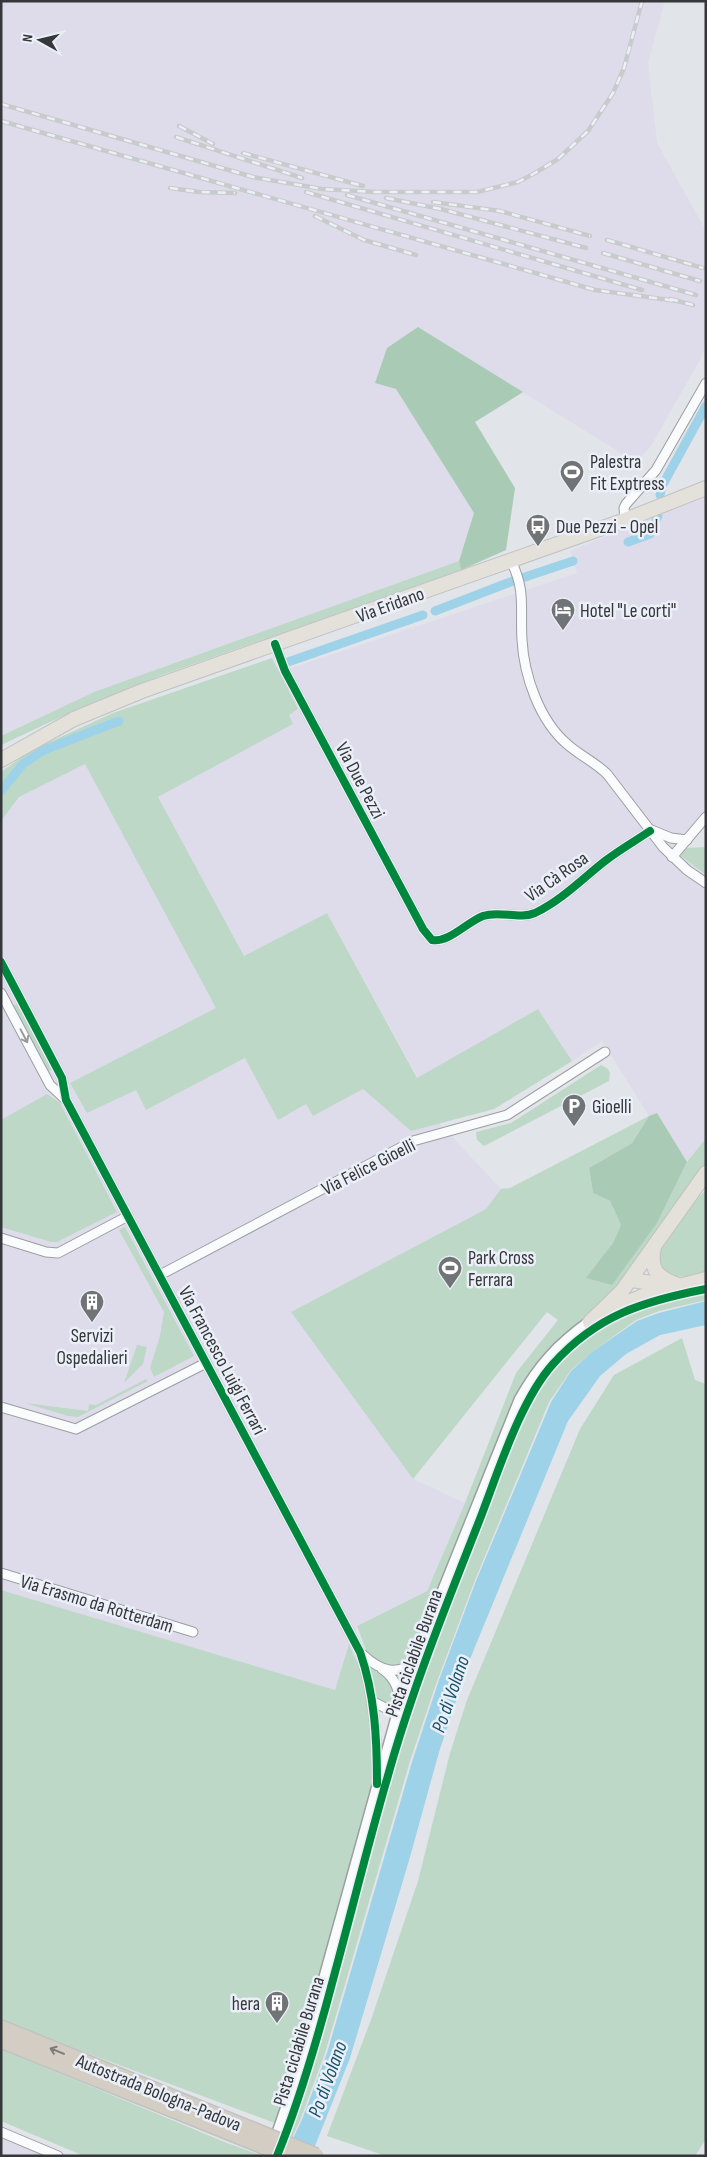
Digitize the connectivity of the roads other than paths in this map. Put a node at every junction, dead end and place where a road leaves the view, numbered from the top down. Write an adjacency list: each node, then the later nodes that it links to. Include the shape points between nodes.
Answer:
1 (706, 383): 3 (street, via 656,470 626,504)
2 (706, 488): 3 (main road, Via Eridano)
3 (625, 520): 4 (main road, Via Eridano)
4 (514, 567): 5 (main road, Via Eridano); 10 (street, via 522,587 523,652 532,686 547,719 568,745 607,774)
5 (276, 649): 6 (main road, Via Eridano, via 151,688); 14 (street, Via Due Pezzi)
6 (74, 719): 7 (main road, Via Eridano); 8 (main road, Via Eridano)
7 (1, 749)
8 (1, 760)
9 (706, 817): 11 (street)
10 (648, 829): 11 (street); 12 (street); 14 (street, Via Cà Rosa, via 576,886 534,913 482,916 437,941 428,938)
11 (687, 840): 12 (street)
12 (672, 857): 13 (street)
13 (706, 883)
14 (423, 929)
15 (1, 962): 16 (street, Via Francesco Luigi Ferrari)
16 (15, 989): 17 (street, Via Francesco Luigi Ferrari); 19 (street, Via Francesco Luigi Ferrari, via 62,1078)
17 (2, 995): 19 (street, Via Francesco Luigi Ferrari, one-way to 19, via 50,1085)
18 (605, 1052): 26 (street, Via Felice Gioelli, via 507,1115 413,1141)
19 (66, 1100): 23 (street, Via Francesco Luigi Ferrari)
20 (706, 1173): 22 (main road)
21 (706, 1186): 22 (main road)
22 (681, 1208): 25 (main road)
23 (128, 1216): 24 (street, via 58,1253); 26 (street, Via Francesco Luigi Ferrari)
24 (1, 1238)
25 (655, 1246): 28 (main road); 29 (main road, via 652,1260 657,1273)
26 (160, 1275): 31 (street, Via Francesco Luigi Ferrari)
27 (706, 1279): 29 (main road)
28 (631, 1280): 29 (main road); 30 (main road, via 614,1301)
29 (678, 1285): 30 (main road, via 612,1309)
30 (590, 1322): 36 (main road, via 548,1358 520,1400)
31 (206, 1363): 32 (street, via 76,1429); 35 (street, Via Francesco Luigi Ferrari)
32 (1, 1407)
33 (1, 1574): 34 (street, Via Erasmo da Rotterdam)
34 (193, 1632)
35 (360, 1652): 37 (street, Via Francesco Luigi Ferrari); 38 (street, Via Francesco Luigi Ferrari)
36 (418, 1654): 37 (street, via 406,1666); 39 (main road)
37 (382, 1669): 39 (street, Via Francesco Luigi Ferrari, via 397,1686)
38 (372, 1701): 39 (street, via 389,1710); 40 (street, Via Francesco Luigi Ferrari)
39 (399, 1710): 40 (main road)
40 (377, 1784): 44 (main road, via 298,2078 286,2115)
41 (1, 2028): 44 (highway, Autostrada Bologna-Padova, one-way to 41)
42 (1, 2040): 44 (highway, Autostrada Bologna-Padova)
43 (1, 2132): 45 (street)
44 (265, 2145): 46 (highway, Autostrada Bologna-Padova, bridge); 47 (highway, Autostrada Bologna-Padova, bridge)
45 (58, 2156)
46 (286, 2156)
47 (316, 2156)

